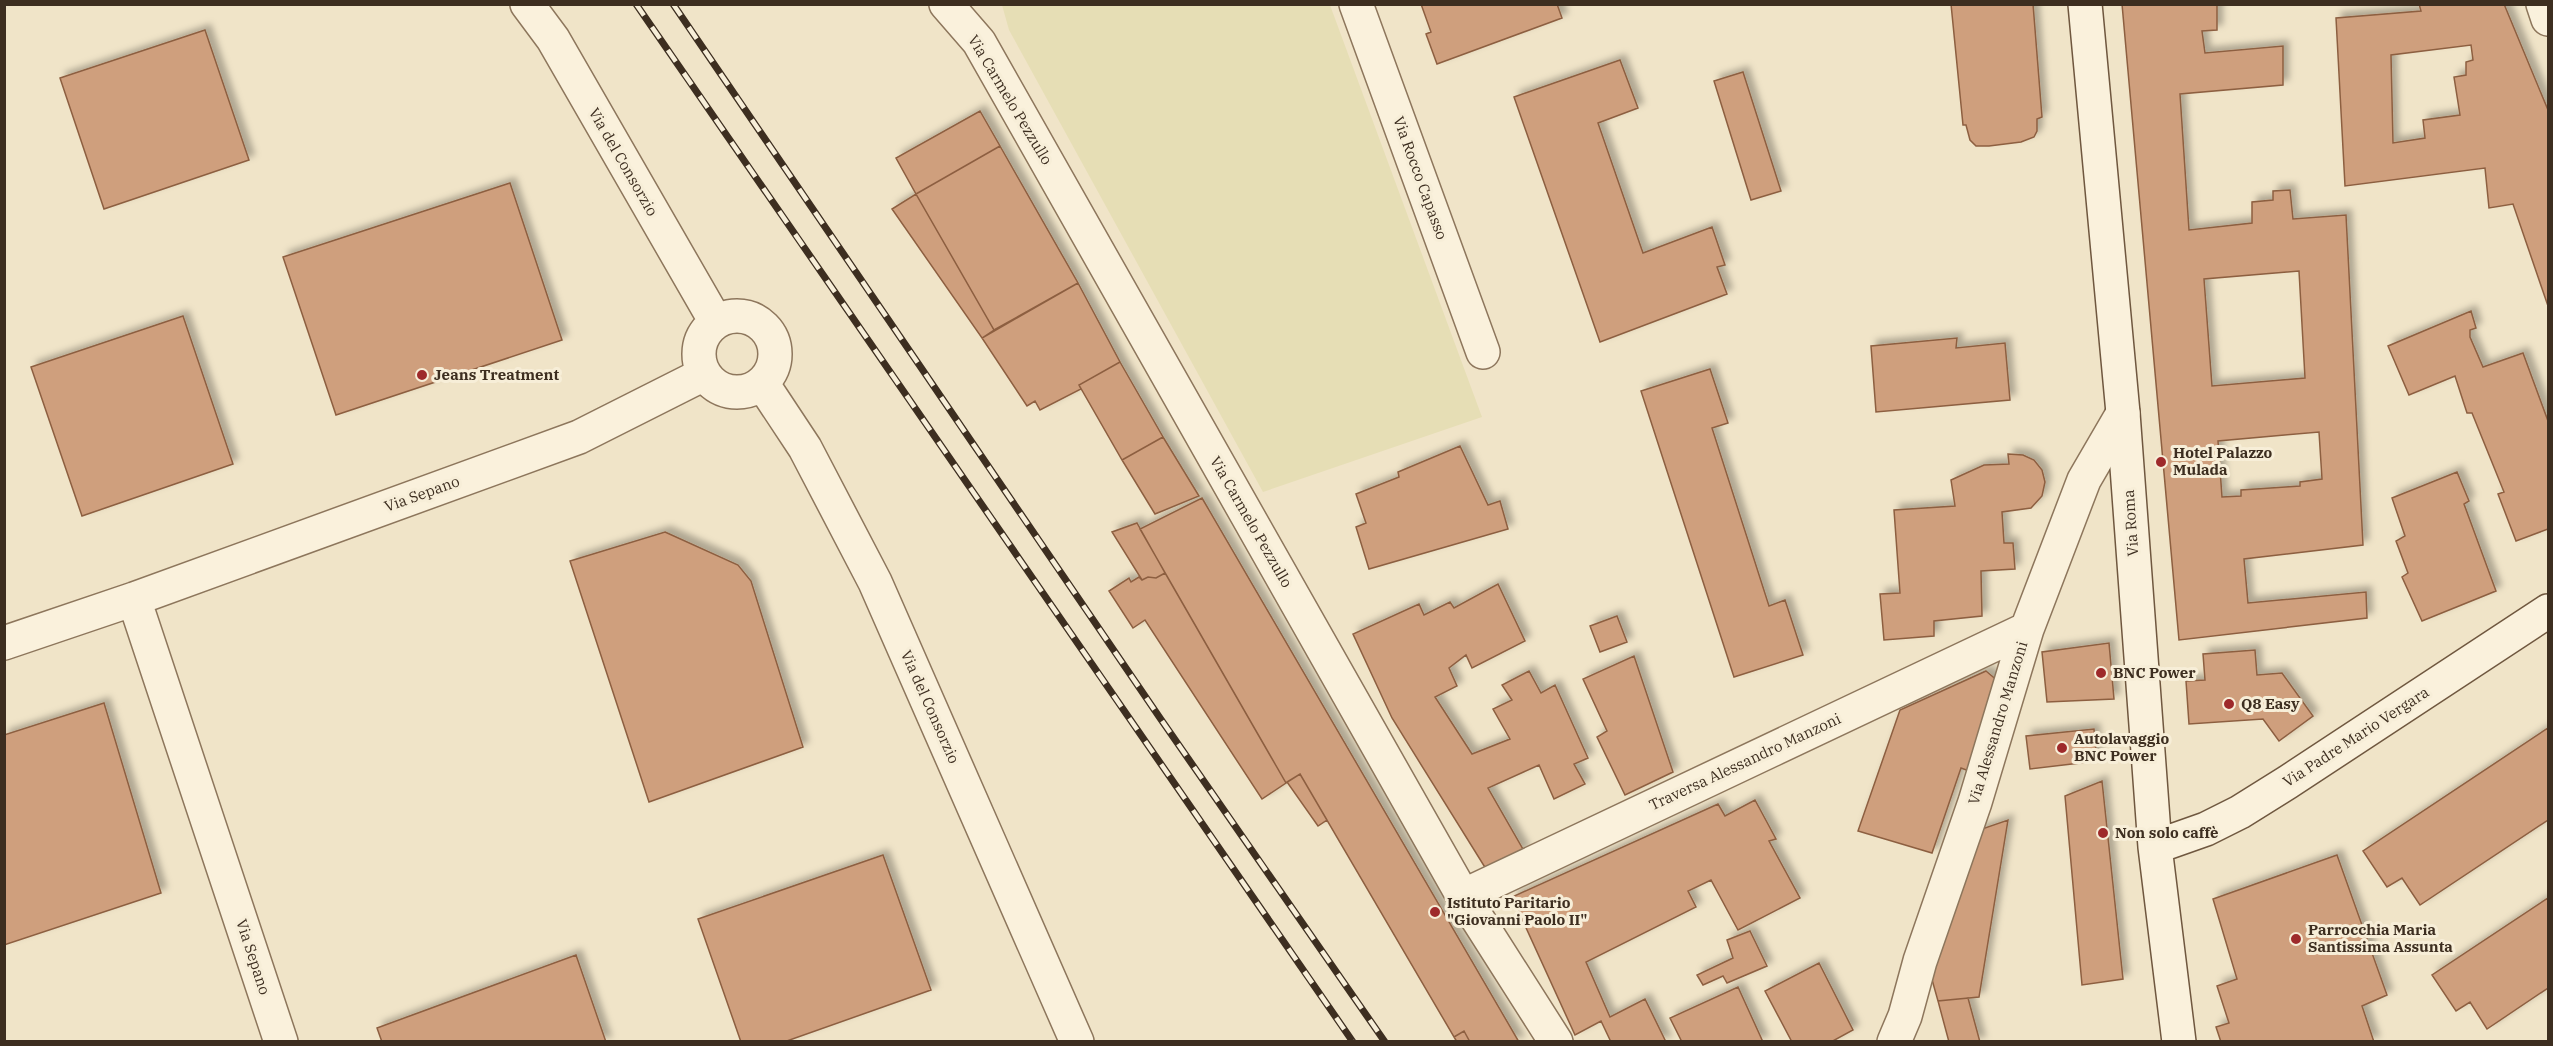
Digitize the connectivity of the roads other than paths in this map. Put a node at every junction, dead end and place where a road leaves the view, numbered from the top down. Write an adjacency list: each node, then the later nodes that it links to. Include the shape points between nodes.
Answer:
1 (527, 4): 7 (street, Via del Consorzio, via 553,39)
2 (946, 4): 17 (street, Via Carmelo Pezzullo, via 979,42)
3 (1356, 4): 8 (street, Via Rocco Capasso)
4 (2085, 4): 11 (street, Via Roma)
5 (2542, 4): 6 (street)
6 (2548, 19)
7 (716, 322): 9 (street, via 701,340 699,363); 10 (street, via 726,317 750,318 770,334 775,361 771,374)
8 (1484, 352)
9 (704, 374): 10 (street, via 724,391 751,391); 12 (street, Via Sepano, via 579,436)
10 (762, 383): 19 (street, Via del Consorzio, via 805,448 875,582)
11 (2123, 413): 14 (street, Via Alessandro Manzoni, via 2084,480); 16 (street, Via Roma)
12 (134, 599): 15 (street, Via Sepano); 18 (street, Via Sepano)
13 (2548, 611): 16 (street, Via Padre Mario Vergara, via 2288,782 2206,829)
14 (2027, 629): 17 (street, Traversa Alessandro Manzoni); 21 (street, Via Alessandro Manzoni, via 1975,802)
15 (4, 643)
16 (2156, 847): 22 (street, Via Roma)
17 (1463, 896): 20 (street, Via Carmelo Pezzullo)
18 (280, 1041)
19 (1077, 1041)
20 (1556, 1041)
21 (1894, 1041)
22 (2179, 1041)

